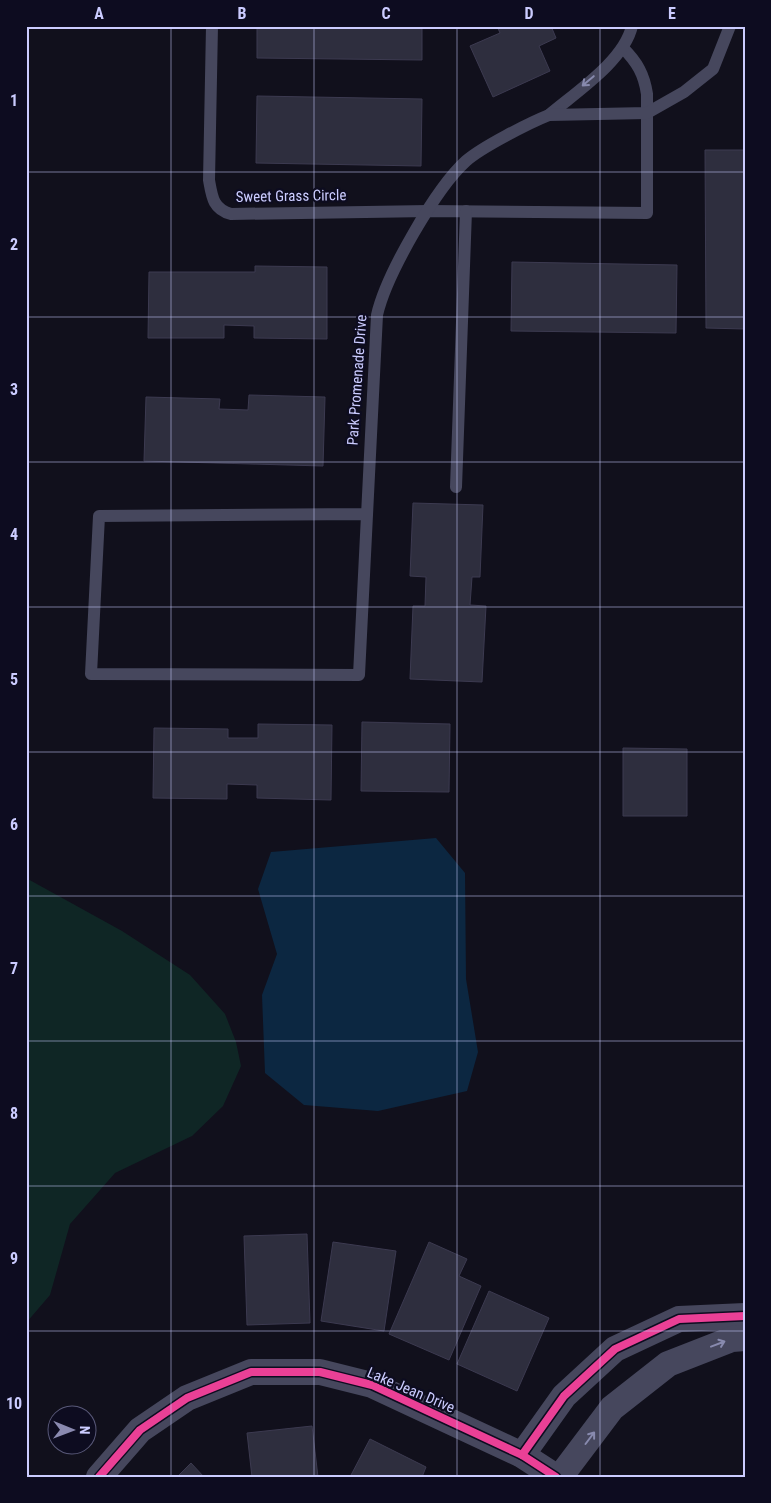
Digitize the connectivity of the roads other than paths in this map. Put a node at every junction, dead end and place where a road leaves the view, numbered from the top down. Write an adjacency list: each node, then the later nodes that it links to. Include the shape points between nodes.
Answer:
1 (212, 26): 7 (lane, Sweet Grass Circle, via 209,180 212,200 220,211 231,214)
2 (632, 26): 4 (lane)
3 (730, 26): 5 (lane, Park Promenade Drive, via 713,69 684,92)
4 (623, 48): 5 (lane, via 638,63 644,77); 6 (lane, one-way to 6, via 608,66)
5 (647, 113): 6 (lane, Park Promenade Drive); 8 (lane, via 648,213)
6 (549, 115): 7 (lane, Park Promenade Drive, via 468,160 448,179)
7 (429, 210): 8 (lane); 10 (lane, Park Promenade Drive, via 388,280 377,315)
8 (466, 211): 9 (lane)
9 (456, 487)
10 (365, 514): 10 (lane, Park Promenade Drive, via 99,516 91,674 359,675)
11 (745, 1316): 13 (street, via 679,1319 615,1349 564,1396)
12 (745, 1338): 16 (street, one-way to 12, via 612,1408 668,1364 732,1339)
13 (522, 1455): 14 (street, Lake Jean Drive, via 372,1385 320,1372 251,1372 187,1398 140,1430); 15 (street, Lake Jean Drive)
14 (99, 1477)
15 (556, 1477)
16 (560, 1477)

